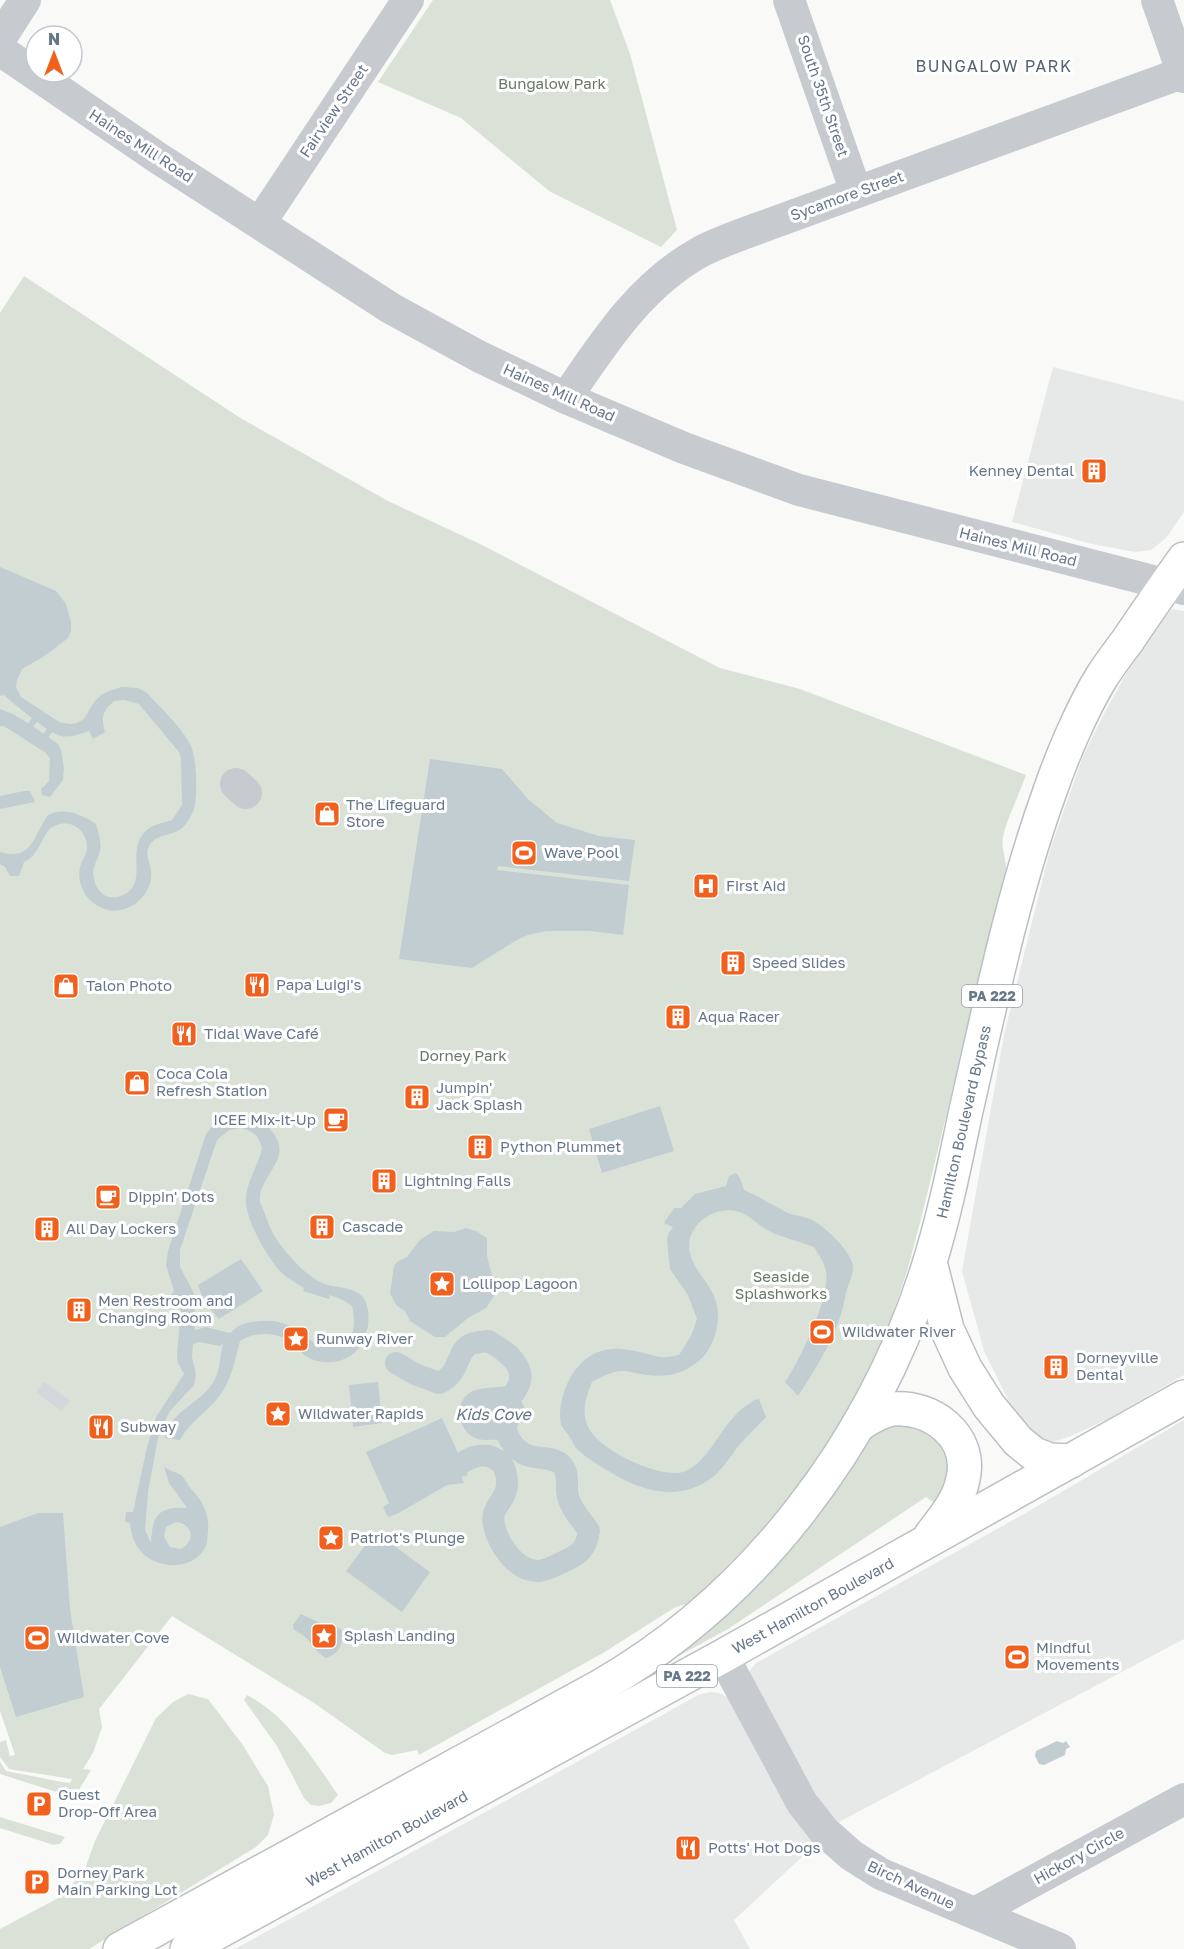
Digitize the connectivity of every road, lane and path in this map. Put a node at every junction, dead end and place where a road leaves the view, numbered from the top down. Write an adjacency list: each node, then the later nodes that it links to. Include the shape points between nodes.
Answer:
1 (25, 0): 5 (street)
2 (408, 0): 9 (street, Fairview Street)
3 (789, 0): 8 (street, South 35th Street)
4 (1157, 0): 7 (street)
5 (0, 39)
6 (0, 50): 9 (street, Haines Mill Road)
7 (1183, 75): 8 (street, Sycamore Street)
8 (856, 192): 10 (street, Sycamore Street, via 716,244 686,261 632,306)
9 (260, 223): 10 (street, Haines Mill Road, via 392,309)
10 (566, 398): 11 (street, Haines Mill Road, via 684,448 800,490)
11 (1178, 578): 12 (main road, Hamilton Boulevard Bypass / PA 222, via 1101,678 1048,797 1016,903)
12 (930, 1262): 14 (main road, Hamilton Boulevard Bypass / PA 222, via 909,1323); 15 (main road, via 947,1329 988,1406 1034,1454)
13 (1184, 1397): 15 (main road, West Hamilton Boulevard / PA 222)
14 (858, 1425): 16 (main road, via 890,1409 929,1414 950,1429 961,1448 964,1476 960,1490); 20 (main road, West Hamilton Boulevard / PA 222, via 821,1483 773,1544 684,1630 651,1654 599,1687)
15 (1071, 1461): 16 (main road, West Hamilton Boulevard / PA 222)
16 (925, 1544): 17 (main road, West Hamilton Boulevard / PA 222)
17 (723, 1656): 19 (street, Birch Avenue, via 802,1803 824,1831 850,1855 881,1874); 21 (main road, West Hamilton Boulevard / PA 222)
18 (1184, 1799): 19 (street, Hickory Circle)
19 (975, 1913): 22 (street, Birch Avenue)
20 (120, 1949)
21 (187, 1949)
22 (1060, 1949)

